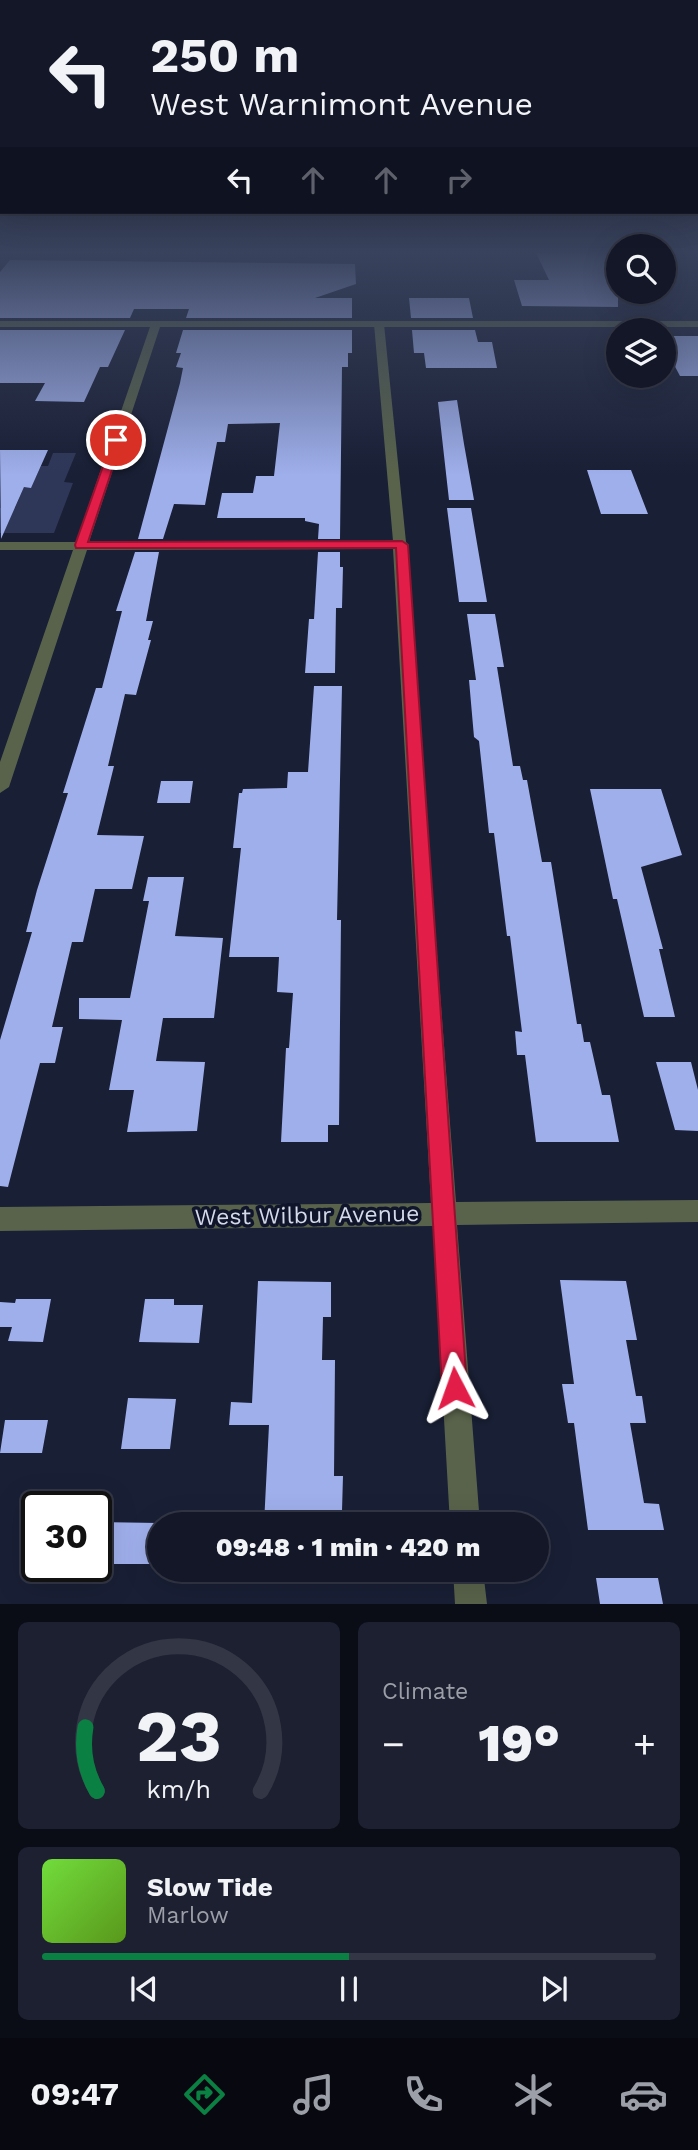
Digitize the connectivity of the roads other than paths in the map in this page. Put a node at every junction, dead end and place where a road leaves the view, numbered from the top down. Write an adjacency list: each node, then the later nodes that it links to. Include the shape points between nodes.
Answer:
1 (156, 324): 3 (street)
2 (379, 324): 4 (street)
3 (80, 545): 4 (street); 5 (street); 6 (street)
4 (402, 545): 8 (street)
5 (0, 546)
6 (0, 787)
7 (698, 1211): 8 (street, West Wilbur Avenue)
8 (442, 1214): 9 (street, West Wilbur Avenue); 10 (street)
9 (0, 1219)
10 (464, 1512)
11 (469, 1582): 12 (street)
12 (471, 1604)

